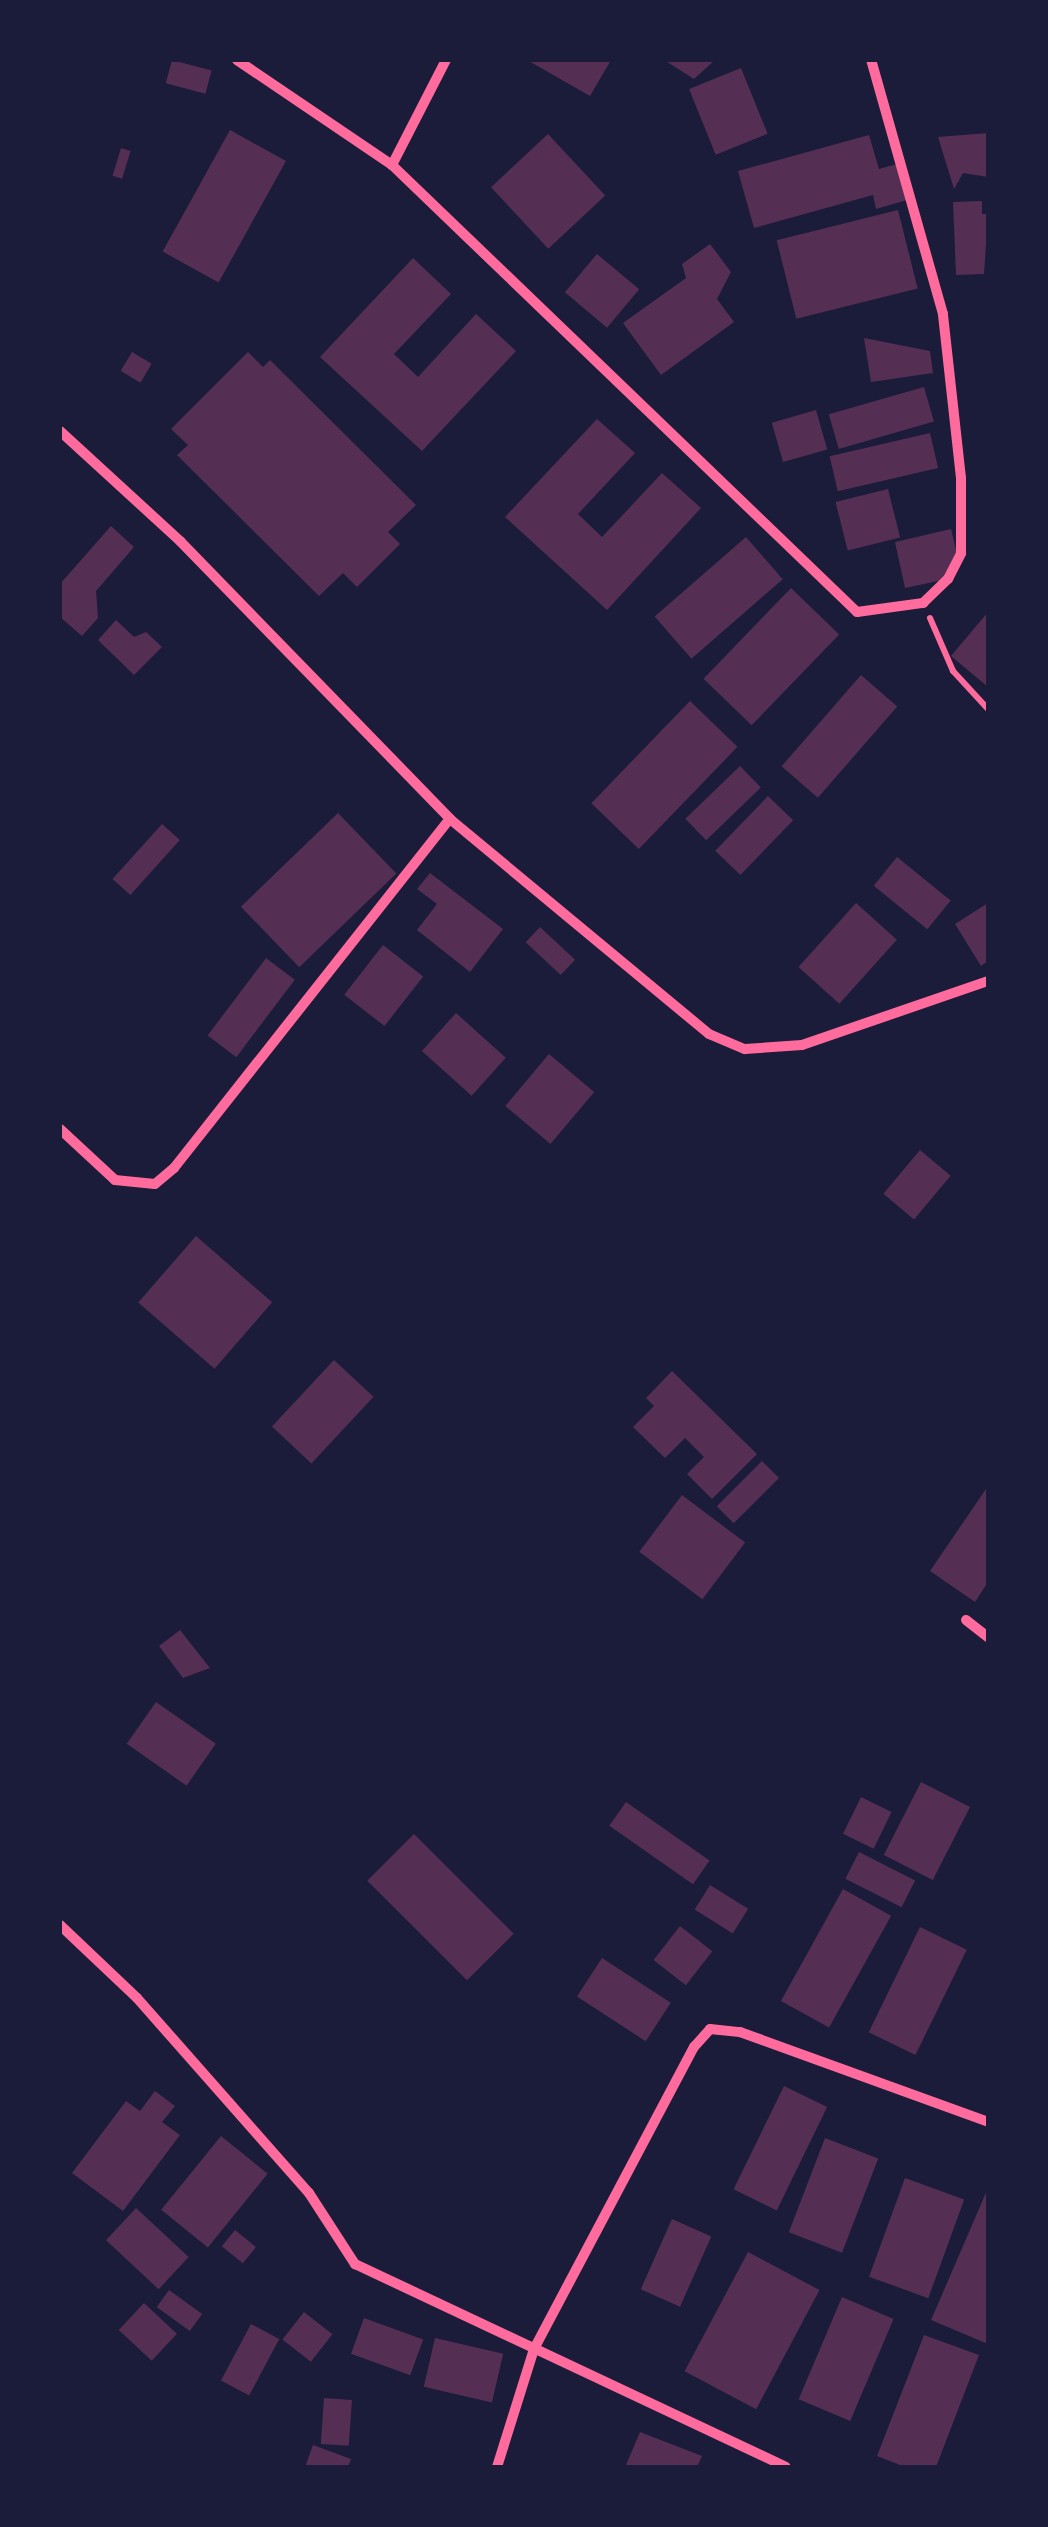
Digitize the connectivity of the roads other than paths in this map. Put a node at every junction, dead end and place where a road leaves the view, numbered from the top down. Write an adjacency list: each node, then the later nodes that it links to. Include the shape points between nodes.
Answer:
1 (237, 60): 4 (street)
2 (446, 60): 4 (street)
3 (871, 60): 4 (street, via 942,314 961,478 961,553 948,579 923,603 858,612)
4 (392, 165)
5 (60, 431): 6 (street, via 180,541)
6 (450, 819): 7 (street, via 709,1034 745,1049 802,1045); 8 (street, via 155,1184 115,1180)
7 (988, 981)
8 (60, 1129)
9 (966, 1620): 10 (street)
10 (988, 1637)
11 (60, 1926): 13 (street, via 137,1998 309,2193 356,2264)
12 (988, 2122): 13 (street, via 759,2038 710,2029 694,2047)
13 (534, 2349): 14 (street); 15 (street)
14 (498, 2467)
15 (786, 2467)

